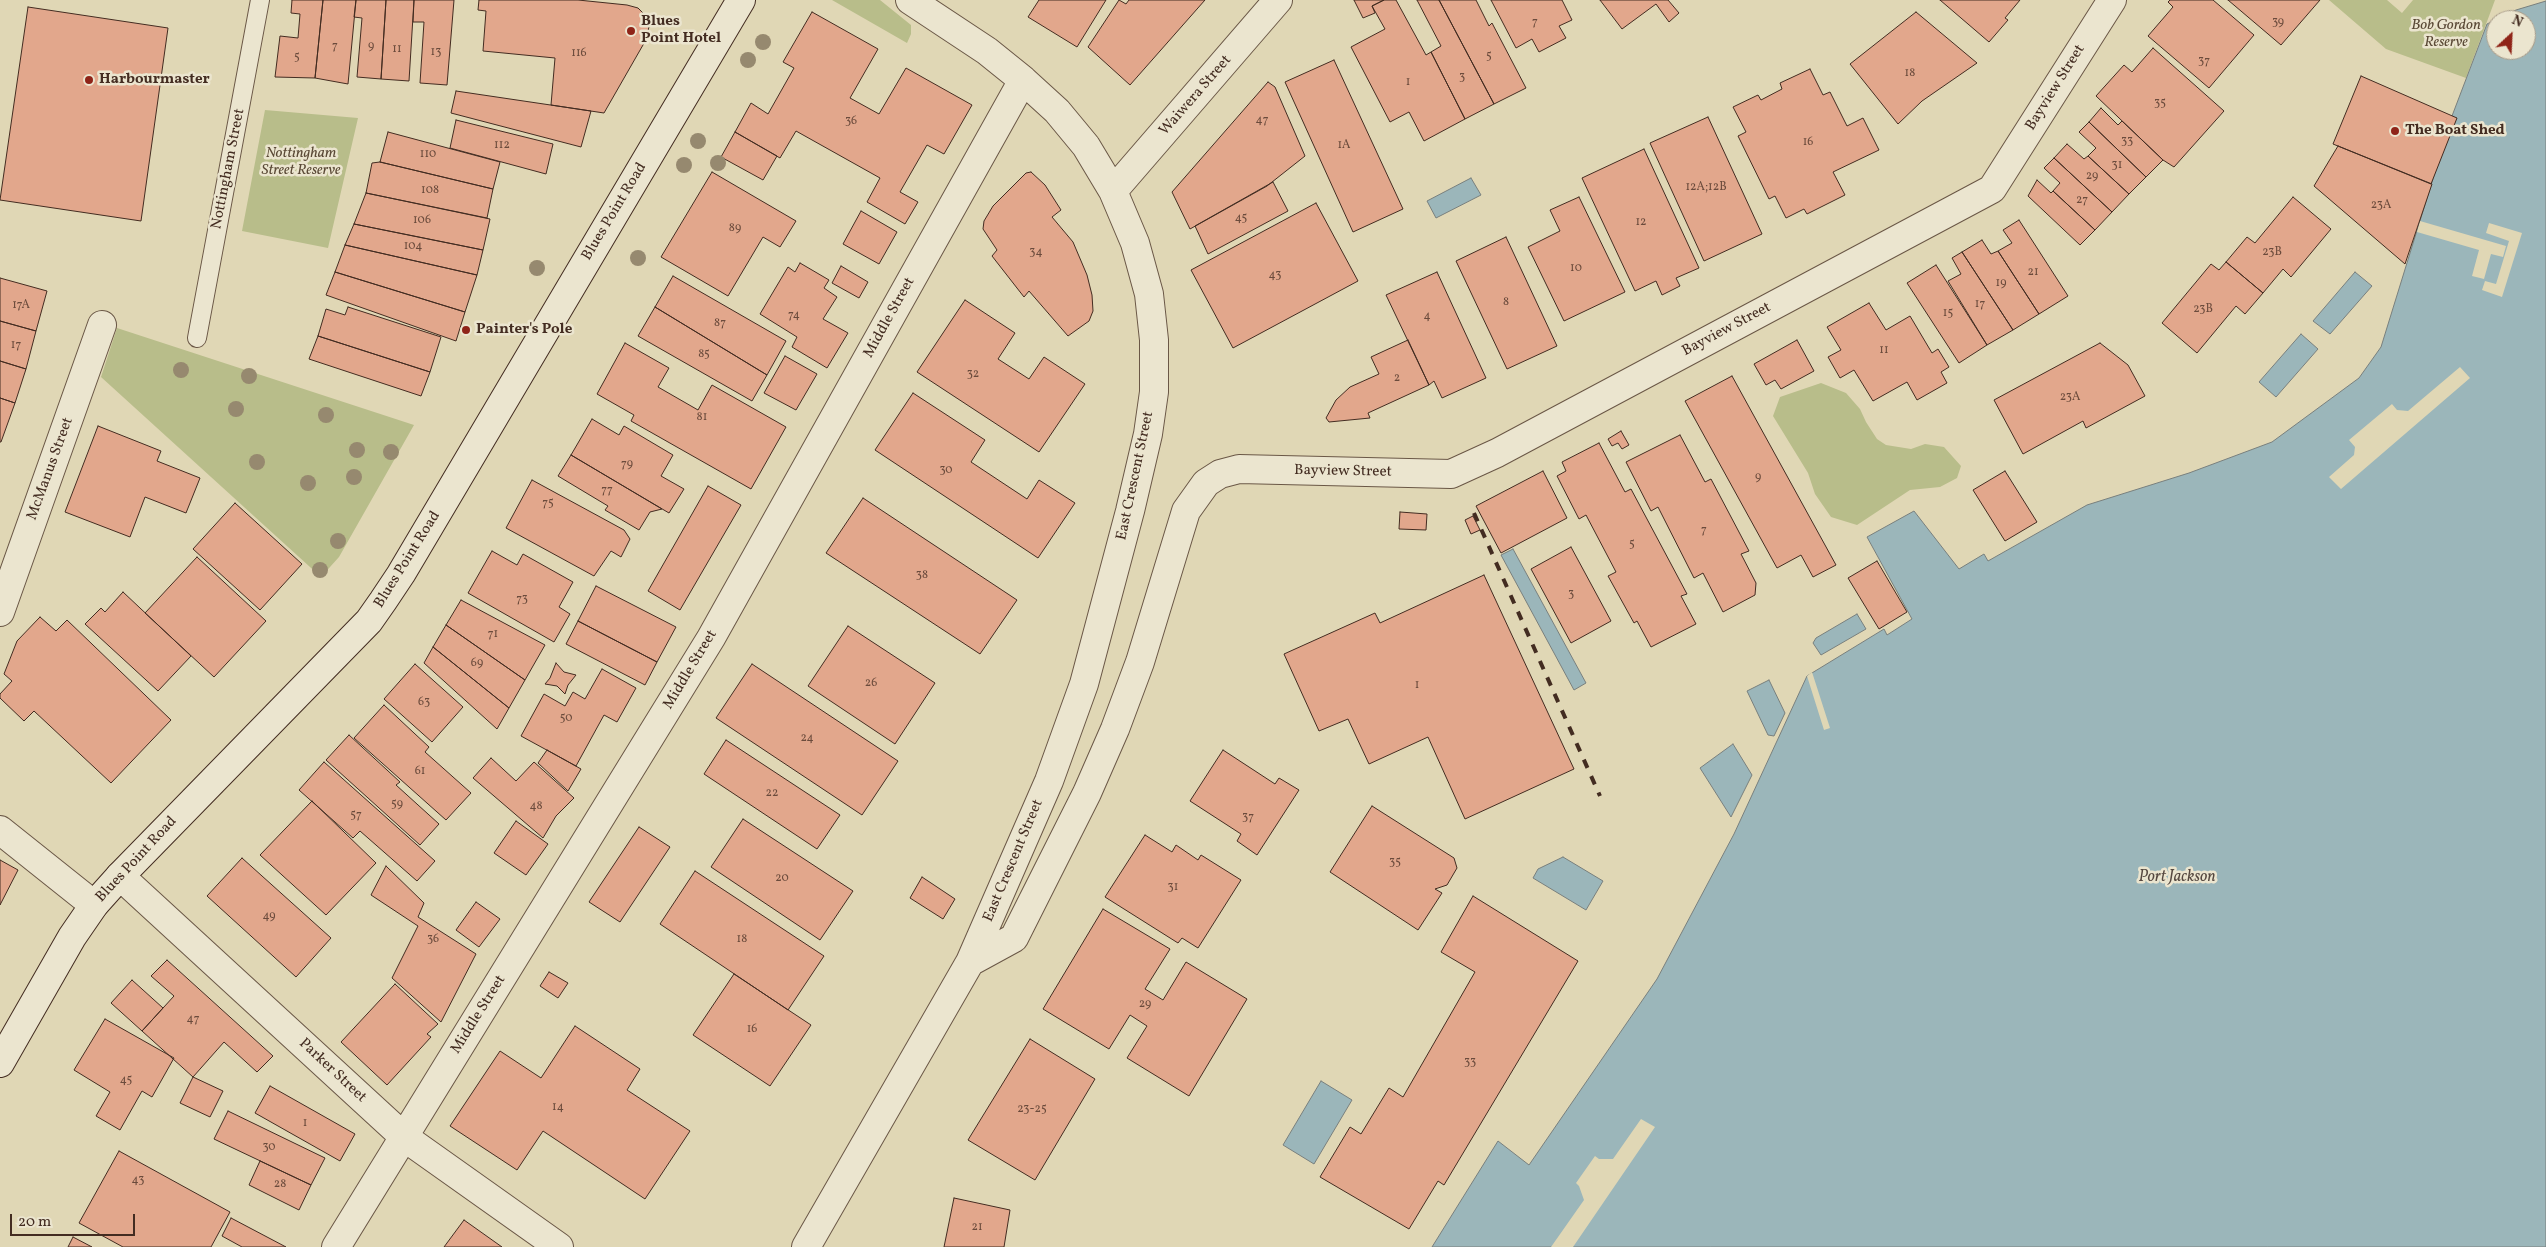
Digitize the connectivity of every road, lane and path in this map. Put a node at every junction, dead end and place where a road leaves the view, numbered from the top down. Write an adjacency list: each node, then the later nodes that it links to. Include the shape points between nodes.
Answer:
1 (260, 0): 9 (lane, Nottingham Street)
2 (741, 0): 13 (street, Blues Point Road, via 402,574 383,601 368,621)
3 (910, 0): 6 (street, East Crescent Street, via 987,50)
4 (1278, 0): 7 (street, Waiwera Street)
5 (2112, 0): 10 (street, Bayview Street, via 1992,189 1497,453 1451,474)
6 (1024, 80): 7 (street, East Crescent Street, via 1086,146); 17 (street, Middle Street, via 712,638)
7 (1113, 191): 15 (street, East Crescent Street, via 1135,243 1149,294 1154,340 1154,392 1148,434 1084,684 1067,736)
8 (102, 325): 11 (street, McManus Street)
9 (197, 338)
10 (1239, 469): 15 (street, East Crescent Street, via 1220,474 1206,483 1186,511 1116,729 1014,938)
11 (0, 612)
12 (0, 830): 14 (street)
13 (120, 876): 14 (street, Blues Point Road); 17 (street, Parker Street)
14 (94, 905): 16 (street, Blues Point Road, via 72,937)
15 (970, 962): 20 (street, East Crescent Street)
16 (0, 1063)
17 (404, 1137): 18 (street, Middle Street); 19 (street, Parker Street)
18 (336, 1247)
19 (559, 1247)
20 (806, 1247)

